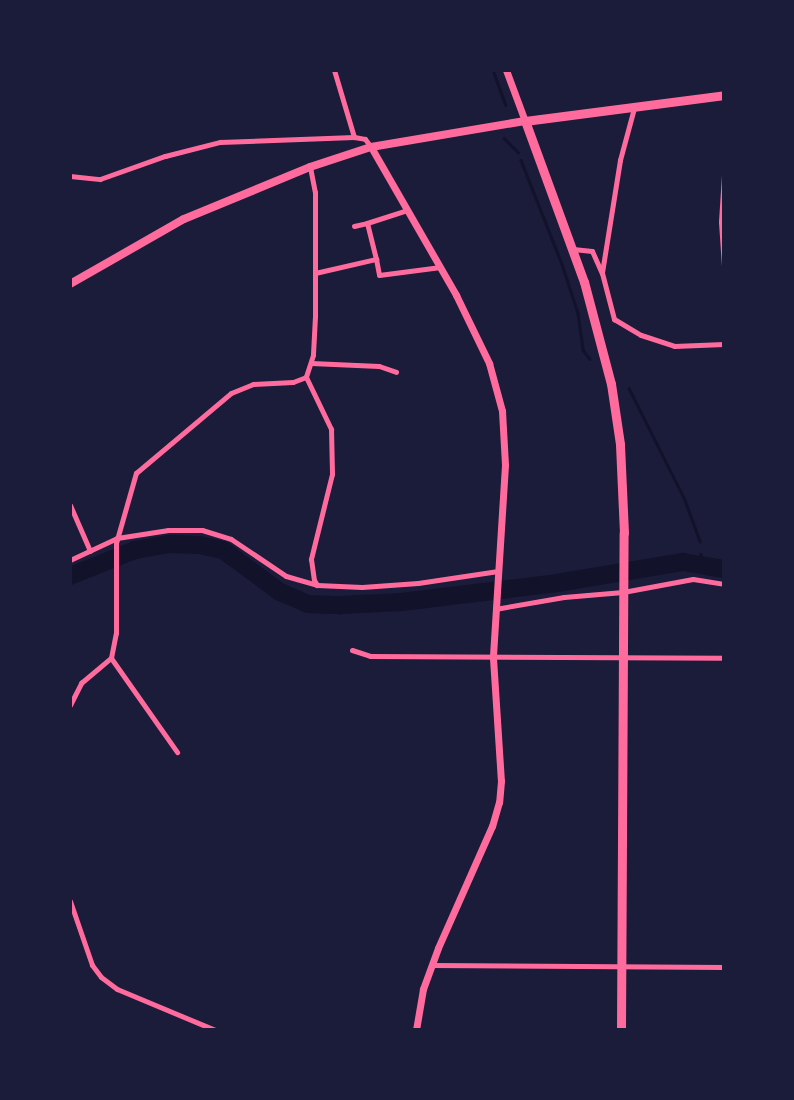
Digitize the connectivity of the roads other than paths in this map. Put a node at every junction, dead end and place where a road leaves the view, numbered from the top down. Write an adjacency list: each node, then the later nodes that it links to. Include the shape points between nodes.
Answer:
1 (334, 70): 6 (street)
2 (506, 70): 5 (street)
3 (724, 95): 4 (main road)
4 (634, 108): 5 (main road); 18 (street, via 620,160)
5 (525, 121): 7 (main road); 14 (main road)
6 (354, 137): 7 (street, via 365,139); 10 (street, via 220,142 100,179)
7 (371, 147): 8 (main road); 11 (street)
8 (310, 167): 19 (street, via 315,192); 20 (main road, via 184,219)
9 (724, 175): 16 (street)
10 (70, 176)
11 (407, 210): 12 (street); 17 (street)
12 (367, 223): 13 (street); 15 (street)
13 (354, 226)
14 (573, 249): 18 (street, via 592,251); 32 (main road, via 611,384 620,444)
15 (376, 259): 17 (street, via 379,275); 19 (street)
16 (724, 266)
17 (440, 267): 29 (street, via 473,326 498,391 505,465)
18 (602, 273): 21 (street, via 614,319 641,335 674,346)
19 (315, 274): 22 (street)
20 (70, 284)
21 (724, 344)
22 (311, 363): 23 (street, via 379,366); 24 (street)
23 (396, 372)
24 (306, 377): 26 (street, via 241,388 143,465 131,481); 31 (street, via 331,429 332,474 311,559)
25 (70, 505): 27 (street)
26 (116, 540): 27 (street); 31 (street, via 179,529 210,531 248,549 286,576); 35 (street, via 116,633)
27 (90, 551): 28 (street)
28 (70, 560)
29 (497, 573): 31 (street, via 362,587); 33 (street)
30 (724, 584): 32 (street, via 693,579)
31 (317, 585)
32 (623, 591): 33 (street); 38 (main road)
33 (496, 606): 36 (street)
34 (352, 650): 36 (street, via 370,656)
35 (111, 658): 39 (street, via 81,683); 40 (street)
36 (494, 658): 38 (street); 42 (street, via 502,781 499,802)
37 (724, 658): 38 (street)
38 (622, 659): 43 (main road)
39 (70, 705)
40 (177, 752)
41 (70, 901): 45 (street, via 92,965 101,976 117,989)
42 (432, 965): 43 (street); 46 (street)
43 (621, 967): 44 (street); 47 (main road)
44 (724, 967)
45 (213, 1030)
46 (416, 1030)
47 (621, 1030)

